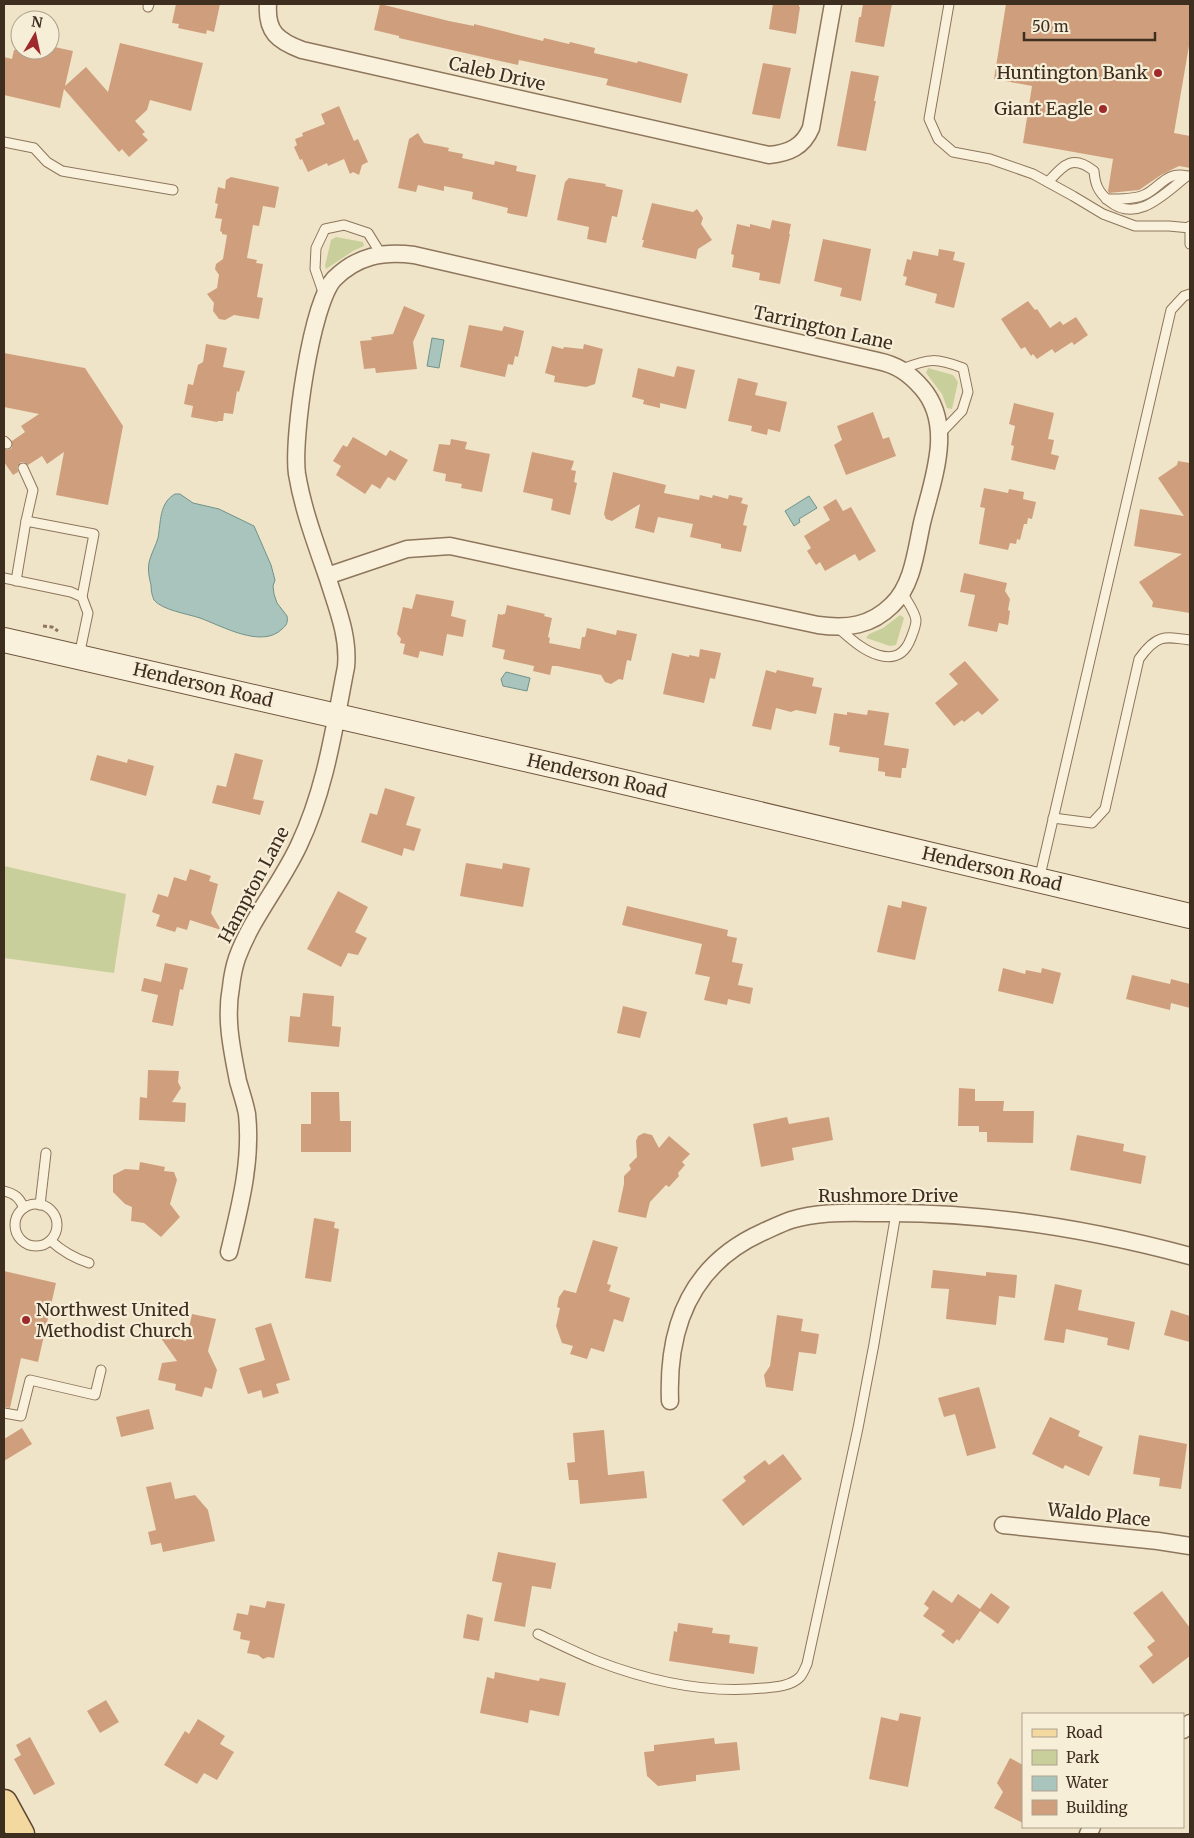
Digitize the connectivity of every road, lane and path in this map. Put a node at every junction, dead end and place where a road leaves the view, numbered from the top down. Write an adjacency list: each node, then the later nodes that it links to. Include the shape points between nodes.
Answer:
1 (268, 4): 2 (street, Caleb Drive, via 269,20 275,34 287,45 302,50 769,155 798,147 811,128)
2 (833, 4)
3 (949, 4): 6 (lane, via 929,119 938,138 953,152 990,159)
4 (4, 142): 7 (lane, via 34,148 46,162 62,171)
5 (1189, 176): 8 (lane, via 1178,174 1166,179 1144,195); 8 (lane, via 1136,210 1122,210)
6 (1048, 182): 8 (lane, via 1071,162 1084,163 1094,170 1095,183); 9 (lane, via 1103,214 1136,226)
7 (173, 190)
8 (1106, 199)
9 (1190, 227): 10 (lane)
10 (1190, 244)
11 (381, 254): 13 (street, Tarrington Lane, via 369,256 350,267 334,280); 13 (lane, via 368,233 344,225 325,229 316,248 315,269); 14 (street, Tarrington Lane, via 414,255)
12 (1190, 294): 28 (lane, via 1171,310)
13 (324, 295): 18 (street, Tarrington Lane, via 304,377 298,421 297,472 306,517)
14 (902, 369): 15 (street, Tarrington Lane, via 928,394); 15 (lane, via 921,361 942,360 964,368 968,392 962,411)
15 (940, 434): 21 (street, Tarrington Lane, via 912,568)
16 (23, 468): 17 (lane, via 33,490)
17 (26, 521): 20 (lane); 22 (lane, via 94,534)
18 (327, 576): 23 (street, Tarrington Lane, via 407,549 450,546); 27 (street, Tarrington Lane, via 348,650)
19 (4, 578): 20 (lane)
20 (16, 580): 22 (lane)
21 (902, 592): 23 (street, Tarrington Lane, via 876,617 857,626); 23 (lane, via 916,618 909,642 898,656 879,656 863,649)
22 (82, 597): 26 (lane, via 88,613)
23 (836, 627)
24 (4, 640): 26 (main road, Henderson Road)
25 (1190, 640): 28 (lane, via 1168,637 1150,644 1139,659 1105,809 1092,823)
26 (79, 657): 27 (main road, Henderson Road)
27 (337, 716): 29 (main road, Henderson Road); 37 (street, Hampton Lane, via 314,810 299,846 255,919 237,958 230,989 228,1020 247,1113 248,1152 240,1208)
28 (1053, 818): 29 (lane)
29 (1038, 880): 30 (main road, Henderson Road)
30 (1190, 916)
31 (46, 1153): 33 (lane)
32 (4, 1191): 34 (lane, via 20,1197)
33 (40, 1205): 34 (lane); 36 (lane, via 50,1209 58,1221)
34 (24, 1208): 36 (lane, via 19,1212 15,1225 20,1238 31,1246)
35 (896, 1212): 38 (street, Rushmore Drive, via 958,1214 1051,1226); 41 (street, Rushmore Drive, via 826,1213 790,1220 736,1246 715,1262 698,1283 682,1314 671,1356); 45 (lane, via 858,1428 807,1664 801,1676 778,1687 745,1690 700,1688 655,1679 596,1661)
36 (51, 1241): 39 (lane, via 74,1258)
37 (229, 1252)
38 (1190, 1256)
39 (89, 1262)
40 (101, 1370): 42 (lane, via 95,1395 30,1380 21,1416)
41 (670, 1401)
42 (4, 1413)
43 (1003, 1525): 44 (street, Waldo Place)
44 (1190, 1546)
45 (538, 1634)
46 (4, 1803): 47 (main road)
47 (21, 1834)

